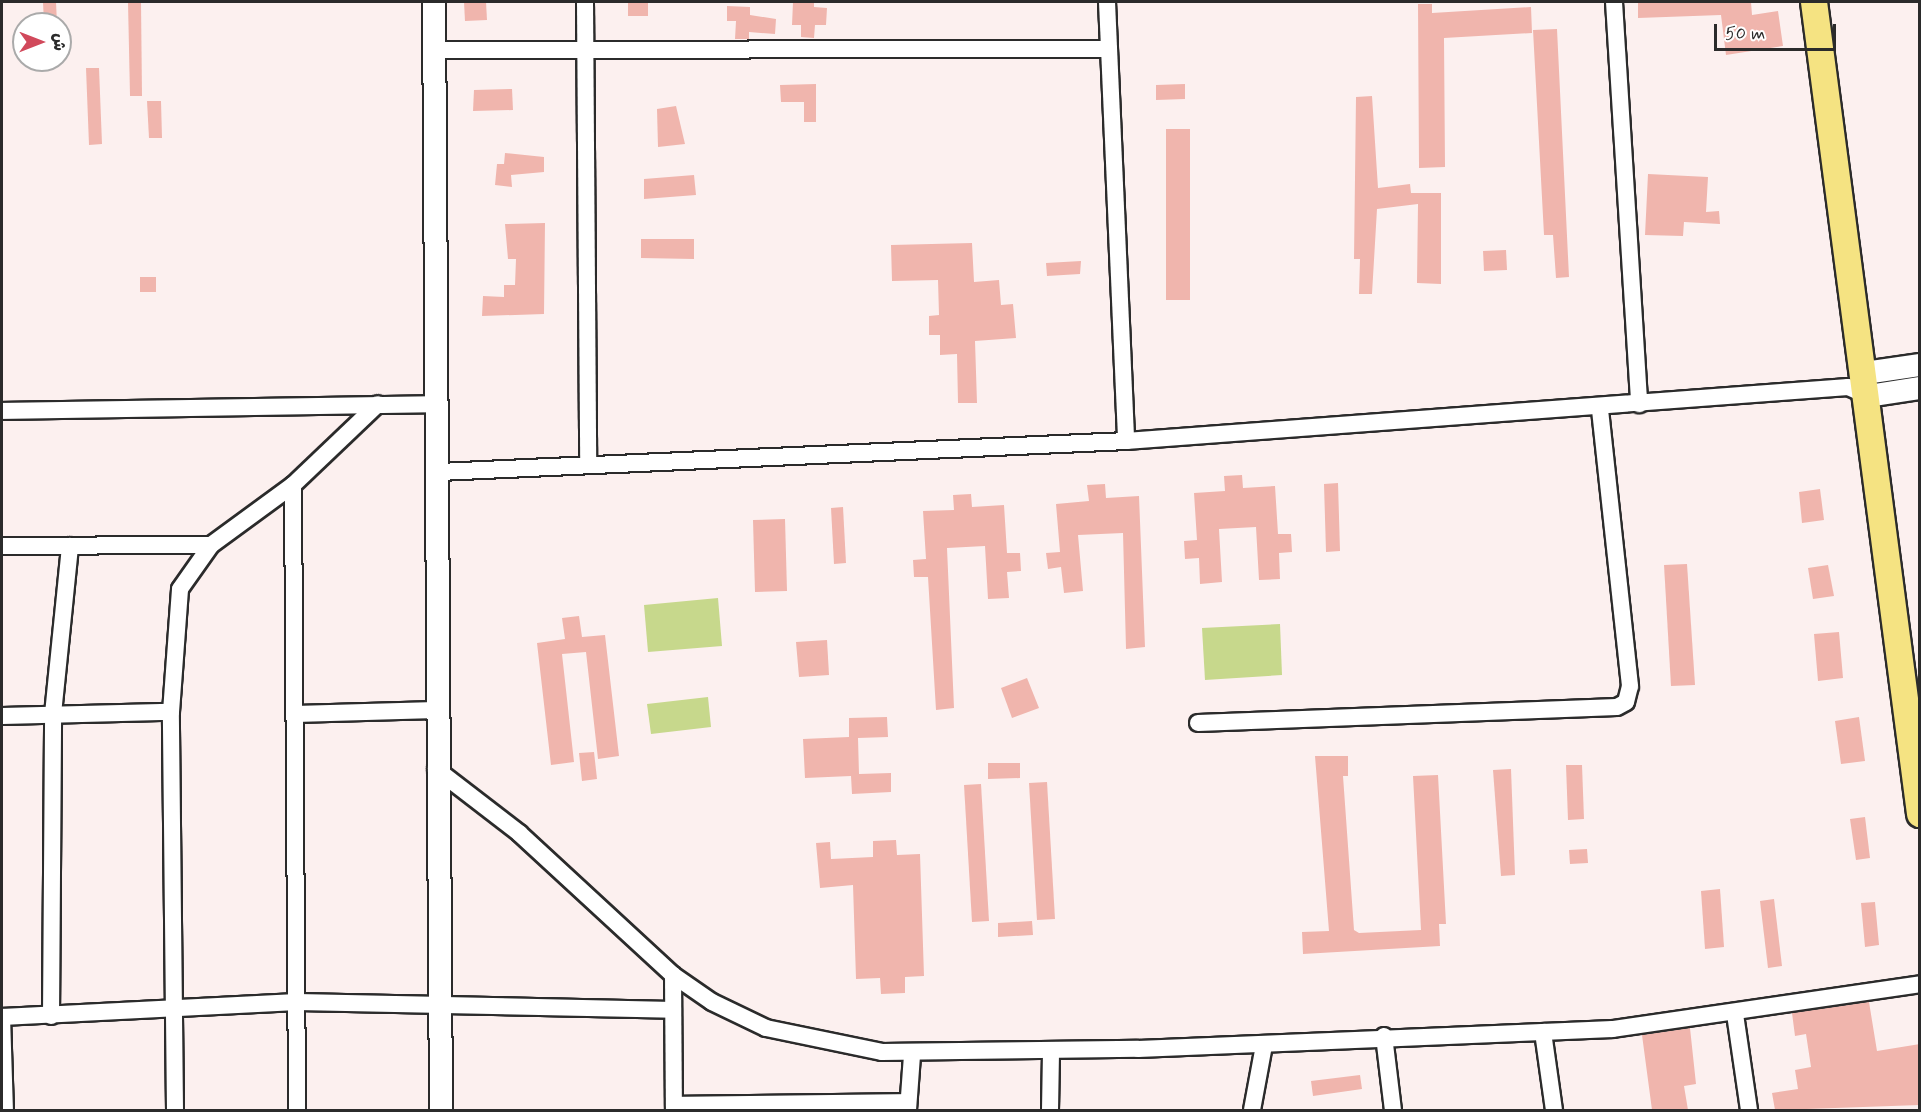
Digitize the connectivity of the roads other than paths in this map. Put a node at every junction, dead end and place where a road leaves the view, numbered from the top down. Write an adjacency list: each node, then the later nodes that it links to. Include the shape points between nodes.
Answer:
1 (434, 2): 6 (street)
2 (585, 2): 8 (street)
3 (1107, 2): 7 (street)
4 (1614, 2): 14 (street)
5 (1814, 2): 10 (main road)
6 (436, 50): 8 (street); 13 (street)
7 (1109, 50): 8 (street); 17 (street)
8 (585, 52): 18 (street)
9 (1920, 365): 10 (street)
10 (1860, 385): 11 (street); 14 (street); 31 (main road)
11 (1920, 388)
12 (378, 404): 13 (street); 16 (street); 20 (street)
13 (439, 404): 19 (street)
14 (1639, 404): 15 (street)
15 (1600, 408): 17 (street); 29 (street, via 1630,686 1626,702 1617,707)
16 (2, 411)
17 (1126, 441): 18 (street)
18 (588, 465): 19 (street)
19 (439, 472): 24 (street)
20 (293, 485): 21 (street); 27 (street)
21 (211, 545): 23 (street); 25 (street, via 180,589)
22 (2, 546): 23 (street)
23 (70, 546): 26 (street)
24 (436, 710): 27 (street); 30 (street)
25 (171, 712): 26 (street); 37 (street)
26 (53, 714): 28 (street); 40 (street)
27 (295, 714): 35 (street)
28 (2, 716)
29 (1198, 723)
30 (436, 769): 33 (street, via 546,856); 36 (street)
31 (1917, 786): 32 (main road)
32 (1920, 814)
33 (674, 975): 38 (street); 46 (street, via 712,1002 766,1028)
34 (1920, 984): 39 (street)
35 (297, 1002): 36 (street); 37 (street); 51 (street)
36 (442, 1004): 38 (street); 52 (street)
37 (174, 1007): 40 (street); 50 (street)
38 (673, 1010): 48 (street)
39 (1735, 1014): 42 (street); 57 (street)
40 (51, 1016): 41 (street)
41 (2, 1017): 49 (street)
42 (1543, 1032): 43 (street); 56 (street)
43 (1384, 1036): 44 (street); 55 (street)
44 (1264, 1045): 45 (street); 54 (street)
45 (1051, 1051): 46 (street); 53 (street)
46 (912, 1055): 47 (street)
47 (908, 1106): 48 (street)
48 (674, 1108)
49 (5, 1110)
50 (175, 1110)
51 (297, 1110)
52 (441, 1110)
53 (1050, 1110)
54 (1252, 1110)
55 (1393, 1110)
56 (1554, 1110)
57 (1749, 1110)

